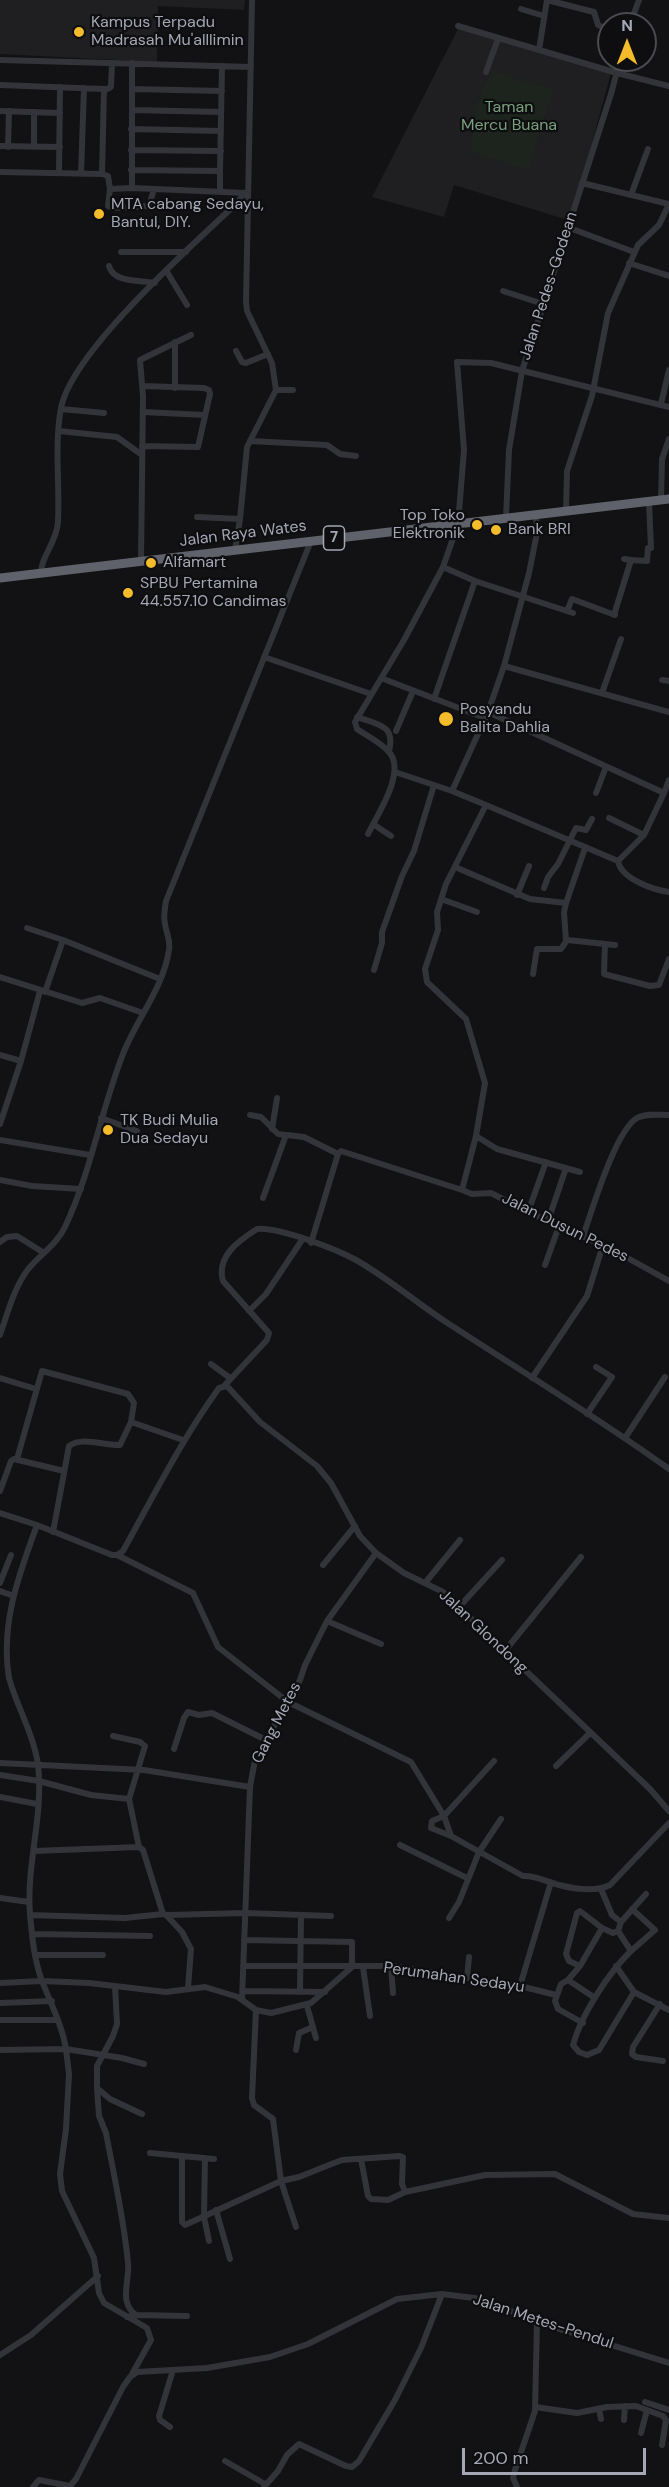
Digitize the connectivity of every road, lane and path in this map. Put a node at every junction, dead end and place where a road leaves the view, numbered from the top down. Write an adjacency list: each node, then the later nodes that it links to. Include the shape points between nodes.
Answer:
1 (252, 0): 13 (street)
2 (547, 0): 4 (street); 5 (street, via 594,12)
3 (521, 9): 4 (street)
4 (544, 16): 8 (street)
5 (597, 21)
6 (458, 26): 7 (street)
7 (498, 39): 8 (street); 14 (street)
8 (539, 50): 15 (street)
9 (0, 60): 10 (street)
10 (112, 63): 11 (street); 21 (street, via 111,87)
11 (132, 63): 12 (street); 20 (street)
12 (222, 66): 13 (street); 22 (street)
13 (251, 67): 49 (street)
14 (486, 72)
15 (617, 73): 17 (street); 44 (street, Jalan Pedes-Godean)
16 (0, 85): 18 (street)
17 (669, 86)
18 (60, 87): 19 (street); 28 (street)
19 (84, 88): 21 (street); 42 (street)
20 (132, 89): 22 (street); 23 (street)
21 (105, 90): 43 (street)
22 (222, 91): 27 (street)
23 (132, 110): 27 (street); 29 (street)
24 (0, 111): 25 (street)
25 (9, 111): 26 (street); 32 (street)
26 (34, 112): 28 (street); 33 (street)
27 (221, 112): 30 (street)
28 (60, 113): 34 (street)
29 (131, 129): 30 (street); 35 (street)
30 (221, 131): 37 (street)
31 (0, 146): 32 (street)
32 (8, 147): 33 (street)
33 (34, 147): 34 (street)
34 (60, 147): 41 (street)
35 (131, 150): 37 (street); 38 (street)
36 (648, 150): 50 (street)
37 (221, 151): 39 (street)
38 (131, 170): 39 (street); 45 (street)
39 (220, 171): 48 (street)
40 (0, 172): 41 (street)
41 (59, 173): 42 (street)
42 (81, 174): 43 (street)
43 (102, 174): 46 (street, via 108,176)
44 (582, 183): 50 (street); 52 (street, Jalan Pedes-Godean)
45 (132, 188): 46 (street); 47 (street)
46 (110, 189): 47 (street, via 108,206 113,208 149,206)
47 (154, 189): 48 (street)
48 (220, 192): 49 (street)
49 (246, 193): 54 (street); 67 (street, via 247,311)
50 (631, 195): 51 (street)
51 (669, 204): 55 (street, via 659,225)
52 (567, 226): 55 (street); 62 (street, Jalan Pedes-Godean)
53 (121, 252): 54 (street)
54 (187, 252): 58 (street)
55 (634, 252): 56 (street)
56 (629, 263): 59 (street); 72 (street, via 608,313)
57 (109, 266): 60 (street, via 117,277)
58 (166, 272): 60 (street); 63 (street)
59 (669, 276)
60 (155, 283): 77 (street, via 79,368)
61 (503, 291): 62 (street)
62 (543, 304): 69 (street, Jalan Pedes-Godean)
63 (187, 305)
64 (191, 335): 65 (street)
65 (175, 342): 70 (street, via 141,359); 71 (street)
66 (236, 351): 67 (street, via 246,363)
67 (268, 354): 73 (street)
68 (669, 370): 75 (street)
69 (522, 371): 72 (street); 92 (street, Jalan Pedes-Godean, via 509,450); 94 (street, via 491,363 457,362 464,450)
70 (142, 386): 71 (street); 78 (street)
71 (175, 387): 80 (street, via 209,390)
72 (594, 387): 75 (street); 89 (street, via 567,471)
73 (276, 390): 74 (street); 83 (street)
74 (293, 390)
75 (661, 404): 76 (street)
76 (669, 407)
77 (61, 409): 79 (street); 81 (street)
78 (142, 412): 80 (street); 84 (street)
79 (104, 413)
80 (205, 415): 84 (street, via 198,447)
81 (60, 431): 85 (street, via 117,437); 99 (street, via 57,534 42,562)
82 (669, 439): 87 (street, via 662,459)
83 (250, 441): 86 (street, via 327,445 334,452); 93 (street)
84 (142, 446): 85 (street)
85 (142, 455): 97 (street)
86 (356, 456)
87 (665, 500): 88 (highway, Jalan Raya Wates / 7)
88 (649, 502): 89 (highway, Jalan Raya Wates / 7); 102 (street, via 651,548 647,561 627,560 615,615 572,599 570,612)
89 (566, 511): 90 (highway, Jalan Raya Wates / 7)
90 (536, 514): 92 (highway, Jalan Raya Wates / 7); 102 (street, via 537,533)
91 (196, 517): 93 (street)
92 (506, 518): 94 (highway, Jalan Raya Wates / 7)
93 (240, 519): 96 (street)
94 (458, 524): 95 (highway, Jalan Raya Wates / 7); 98 (street)
95 (311, 541): 96 (highway, Jalan Raya Wates / 7); 104 (street)
96 (235, 550): 97 (highway, Jalan Raya Wates / 7)
97 (141, 561): 99 (highway, Jalan Raya Wates / 7)
98 (443, 567): 101 (street); 106 (street)
99 (41, 573): 100 (highway, Jalan Raya Wates / 7)
100 (0, 578)
101 (475, 581): 102 (street); 110 (street)
102 (522, 597): 105 (street)
103 (621, 639): 108 (street)
104 (264, 657): 109 (street); 152 (street, via 166,901 164,922 170,948)
105 (504, 666): 108 (street); 112 (street)
106 (381, 678): 107 (street); 109 (street)
107 (413, 691): 110 (street); 114 (street)
108 (602, 693): 111 (street)
109 (371, 694): 113 (street)
110 (434, 699): 112 (street)
111 (668, 709)
112 (486, 715): 116 (street); 120 (street)
113 (357, 717): 115 (street, via 354,726); 115 (street, via 387,730 392,741)
114 (396, 731)
115 (389, 752): 117 (street)
116 (606, 767): 121 (street); 122 (street)
117 (395, 772): 119 (street); 128 (street)
118 (669, 780): 122 (street)
119 (434, 785): 120 (street); 149 (street, via 414,851 382,932)
120 (452, 791): 124 (street)
121 (596, 793)
122 (664, 793): 123 (street)
123 (662, 802): 125 (street); 131 (street)
124 (486, 805): 132 (street); 136 (street)
125 (669, 806)
126 (609, 818): 131 (street)
127 (592, 819): 132 (street, via 586,830 576,828)
128 (373, 824): 129 (street); 130 (street)
129 (368, 834)
130 (391, 836)
131 (644, 836): 134 (street)
132 (569, 841): 133 (street); 137 (street)
133 (585, 848): 134 (street); 141 (street)
134 (618, 861): 138 (street, via 621,869 646,887)
135 (529, 866): 139 (street)
136 (455, 867): 139 (street); 140 (street)
137 (544, 888)
138 (669, 892)
139 (517, 895): 141 (street)
140 (441, 899): 142 (street); 165 (street, via 438,930 425,976 463,1015 480,1063 486,1090)
141 (566, 903): 145 (street)
142 (477, 912)
143 (27, 928): 144 (street)
144 (63, 940): 152 (street); 153 (street)
145 (566, 940): 146 (street); 150 (street, via 561,950 537,949)
146 (605, 944): 147 (street); 148 (street, via 604,974 650,986 659,985)
147 (615, 945)
148 (669, 959)
149 (374, 970)
150 (533, 974)
151 (0, 977): 153 (street)
152 (160, 980): 154 (street)
153 (43, 991): 154 (street, via 84,1004 104,999); 156 (street)
154 (143, 1013): 160 (street, via 123,1054)
155 (0, 1056): 156 (street)
156 (21, 1061): 161 (street)
157 (277, 1098): 162 (street)
158 (250, 1115): 162 (street, Jalan Dusun Pedes, via 261,1117)
159 (669, 1115): 179 (street, via 649,1114 632,1123 608,1164)
160 (101, 1118): 163 (street); 168 (street)
161 (0, 1124)
162 (272, 1129): 164 (street, Jalan Dusun Pedes)
163 (137, 1131)
164 (286, 1135): 167 (street, Jalan Dusun Pedes, via 304,1137); 175 (street)
165 (476, 1136): 169 (street, via 497,1149); 174 (street)
166 (0, 1140): 168 (street)
167 (338, 1154): 174 (street, Jalan Dusun Pedes, via 343,1151); 182 (street)
168 (90, 1155): 173 (street)
169 (546, 1162): 170 (street); 176 (street)
170 (566, 1168): 171 (street); 177 (street)
171 (580, 1172)
172 (0, 1180): 173 (street)
173 (81, 1189): 184 (street, via 64,1228)
174 (462, 1191): 176 (street, Jalan Dusun Pedes, via 491,1193)
175 (263, 1198)
176 (528, 1212): 177 (street, Jalan Dusun Pedes)
177 (548, 1221): 178 (street, Jalan Dusun Pedes)
178 (559, 1226): 179 (street, Jalan Dusun Pedes); 185 (street)
179 (583, 1236): 183 (street, Jalan Dusun Pedes)
180 (302, 1239): 182 (street); 187 (street, via 266,1294); 187 (street, via 257,1229 228,1252 221,1263 223,1281)
181 (0, 1242): 184 (street, via 17,1236)
182 (311, 1243): 194 (street, via 358,1261)
183 (603, 1245): 186 (street, Jalan Dusun Pedes); 194 (street, via 587,1296)
184 (44, 1253): 188 (street, via 16,1289)
185 (545, 1265)
186 (669, 1281)
187 (249, 1311): 193 (street, via 267,1329 269,1337)
188 (0, 1335)
189 (211, 1364): 193 (street)
190 (596, 1367): 197 (street, via 612,1377)
191 (665, 1377): 199 (street)
192 (0, 1378): 196 (street)
193 (230, 1378): 195 (street)
194 (532, 1378): 197 (street)
195 (224, 1386): 200 (street); 207 (street, Jalan Glondong, via 260,1422 317,1466)
196 (36, 1389): 198 (street, via 42,1371 128,1394 134,1403); 201 (street)
197 (587, 1414): 199 (street)
198 (131, 1422): 200 (street); 203 (street, via 120,1445 73,1443 67,1451)
199 (625, 1438): 202 (street)
200 (183, 1440): 212 (street, via 123,1551)
201 (17, 1460): 203 (street); 204 (street, via 11,1461)
202 (669, 1469)
203 (64, 1471): 208 (street)
204 (0, 1491)
205 (0, 1513): 206 (street)
206 (37, 1525): 208 (street); 217 (street)
207 (355, 1526): 210 (street, Jalan Glondong); 216 (street)
208 (53, 1532): 212 (street)
209 (459, 1540): 219 (street)
210 (376, 1553): 219 (street, Jalan Glondong, via 404,1574); 223 (street, Gang Metes)
211 (11, 1555): 215 (street)
212 (117, 1555): 227 (street, via 193,1593 218,1647)
213 (581, 1557): 226 (street)
214 (502, 1560): 222 (street)
215 (7, 1565): 217 (street); 218 (street)
216 (323, 1565)
217 (20, 1570): 221 (street)
218 (0, 1583)
219 (425, 1583): 222 (street, Jalan Glondong)
220 (0, 1591): 221 (street)
221 (12, 1595): 224 (street)
222 (459, 1607): 226 (street, Jalan Glondong)
223 (327, 1621): 225 (street); 227 (street, Gang Metes)
224 (3, 1636): 234 (street, via 9,1679)
225 (381, 1644)
226 (504, 1652): 228 (street, Jalan Glondong)
227 (288, 1702): 230 (street, Gang Metes); 244 (street, via 409,1761)
228 (590, 1733): 235 (street); 243 (street, Jalan Glondong)
229 (113, 1736): 236 (street, via 144,1744)
230 (268, 1741): 231 (street, via 212,1713 188,1712); 239 (street, Gang Metes, via 255,1760)
231 (174, 1749)
232 (494, 1761): 244 (street)
233 (0, 1763): 234 (street)
234 (38, 1764): 236 (street); 238 (street)
235 (556, 1766)
236 (138, 1770): 239 (street); 241 (street)
237 (0, 1775): 238 (street)
238 (39, 1781): 241 (street, via 91,1795); 242 (street)
239 (250, 1786): 259 (street, Gang Metes)
240 (0, 1797): 242 (street)
241 (129, 1799): 249 (street)
242 (37, 1804): 250 (street)
243 (669, 1811)
244 (444, 1816): 247 (street); 247 (street, via 430,1826)
245 (501, 1819): 251 (street)
246 (669, 1823): 254 (street, via 610,1885)
247 (451, 1836): 251 (street)
248 (400, 1845): 252 (street)
249 (139, 1847): 250 (street); 260 (street)
250 (34, 1851): 257 (street)
251 (479, 1852): 252 (street); 253 (street, via 523,1876)
252 (467, 1878): 264 (street)
253 (551, 1882): 254 (street); 288 (street)
254 (601, 1889): 265 (street, via 612,1915)
255 (646, 1894): 258 (street)
256 (0, 1898): 257 (street)
257 (29, 1902): 261 (street)
258 (632, 1909): 265 (street); 272 (street, via 655,1930)
259 (245, 1913): 260 (street); 262 (street); 270 (street, Gang Metes)
260 (165, 1914): 261 (street); 289 (street, via 186,1937 191,1949)
261 (30, 1915): 268 (street)
262 (301, 1915): 263 (street); 271 (street)
263 (331, 1916)
264 (449, 1918)
265 (621, 1922): 267 (street)
266 (602, 1928): 267 (street); 278 (street); 278 (street, via 582,1912 577,1913 566,1954)
267 (618, 1931): 272 (street)
268 (32, 1934): 269 (street); 273 (street)
269 (150, 1936)
270 (244, 1940): 271 (street); 276 (street, Gang Metes)
271 (300, 1942): 280 (street); 281 (street, via 352,1942)
272 (631, 1951): 279 (street)
273 (35, 1954): 274 (street); 285 (street)
274 (103, 1955)
275 (469, 1957): 283 (street)
276 (243, 1966): 280 (street, Perumahan Sedayu); 290 (street, Gang Metes)
277 (391, 1966): 282 (street, Perumahan Sedayu); 283 (street, Perumahan Sedayu); 294 (street)
278 (580, 1966): 284 (street)
279 (616, 1966): 293 (street); 296 (street)
280 (300, 1967): 281 (street, Perumahan Sedayu); 291 (street)
281 (352, 1967): 282 (street, Perumahan Sedayu); 292 (street)
282 (363, 1967): 304 (street)
283 (467, 1978): 288 (street, Perumahan Sedayu)
284 (568, 1980): 295 (street); 296 (street)
285 (42, 1981): 286 (street); 287 (street); 298 (street)
286 (0, 1983)
287 (115, 1986): 289 (street, via 166,1992); 313 (street, via 117,2024)
288 (520, 1986): 295 (street, Perumahan Sedayu)
289 (188, 1988): 297 (street, via 214,1989)
290 (243, 1991): 291 (street); 297 (street, Gang Metes)
291 (300, 1992): 292 (street)
292 (325, 1992): 301 (street)
293 (634, 1992): 300 (street); 307 (street, via 599,2050 584,2054 575,2049 573,2044)
294 (393, 1994)
295 (556, 1995): 307 (street, via 558,2009)
296 (595, 1998): 307 (street)
297 (242, 2000): 302 (street)
298 (52, 2001): 299 (street); 306 (street)
299 (0, 2003)
300 (660, 2004): 303 (street); 314 (street, via 632,2054)
301 (306, 2006): 302 (street, via 276,2013); 308 (street)
302 (256, 2010): 323 (street, via 252,2098 254,2105 273,2119)
303 (669, 2010)
304 (370, 2016)
305 (0, 2020): 306 (street)
306 (58, 2020): 310 (street)
307 (583, 2023)
308 (313, 2027): 309 (street); 312 (street, via 298,2034)
309 (316, 2038)
310 (66, 2049): 311 (street); 313 (street); 331 (street, via 69,2074 60,2182 94,2258)
311 (0, 2050)
312 (296, 2050)
313 (102, 2054): 315 (street); 316 (street, via 97,2066)
314 (663, 2061)
315 (144, 2064)
316 (97, 2088): 317 (street, via 110,2099); 333 (street, via 128,2263 125,2301)
317 (142, 2114)
318 (150, 2153): 319 (street)
319 (182, 2156): 320 (street); 326 (street, via 182,2222 187,2225)
320 (205, 2158): 321 (street); 326 (street)
321 (214, 2159)
322 (361, 2159): 323 (street, via 342,2160); 324 (street, via 403,2157); 324 (street, via 371,2199 388,2200)
323 (281, 2181): 325 (street); 328 (street)
324 (405, 2192): 327 (street, via 485,2175 555,2174 633,2214)
325 (216, 2210): 326 (street); 330 (street)
326 (204, 2217): 329 (street)
327 (669, 2218)
328 (296, 2227)
329 (209, 2241)
330 (230, 2259)
331 (98, 2276): 335 (street, via 104,2303); 337 (street, via 31,2335)
332 (442, 2294): 336 (street, Jalan Metes-Pendul, via 482,2299); 339 (street, Jalan Metes-Pendul, via 397,2299 276,2356); 353 (street, via 421,2348 359,2461 352,2467 346,2466 299,2444)
333 (136, 2315): 334 (street); 335 (street)
334 (187, 2316)
335 (126, 2317): 340 (street, via 147,2328 151,2336)
336 (537, 2322): 338 (street, Jalan Metes-Pendul); 343 (street)
337 (0, 2355)
338 (669, 2363)
339 (173, 2370): 340 (street, Jalan Metes-Pendul); 349 (street, via 159,2412 160,2420)
340 (132, 2374): 354 (street)
341 (645, 2402): 346 (street)
342 (625, 2406): 344 (street); 345 (street); 348 (street)
343 (535, 2407): 344 (street, via 576,2414); 356 (street, via 515,2469)
344 (600, 2409): 347 (street)
345 (647, 2410): 350 (street); 351 (street, via 666,2420)
346 (669, 2410)
347 (601, 2419)
348 (624, 2420)
349 (170, 2427)
350 (641, 2433)
351 (662, 2445)
352 (225, 2461): 353 (street)
353 (265, 2485)
354 (72, 2486): 355 (street, via 43,2479)
355 (33, 2487)
356 (517, 2487)

